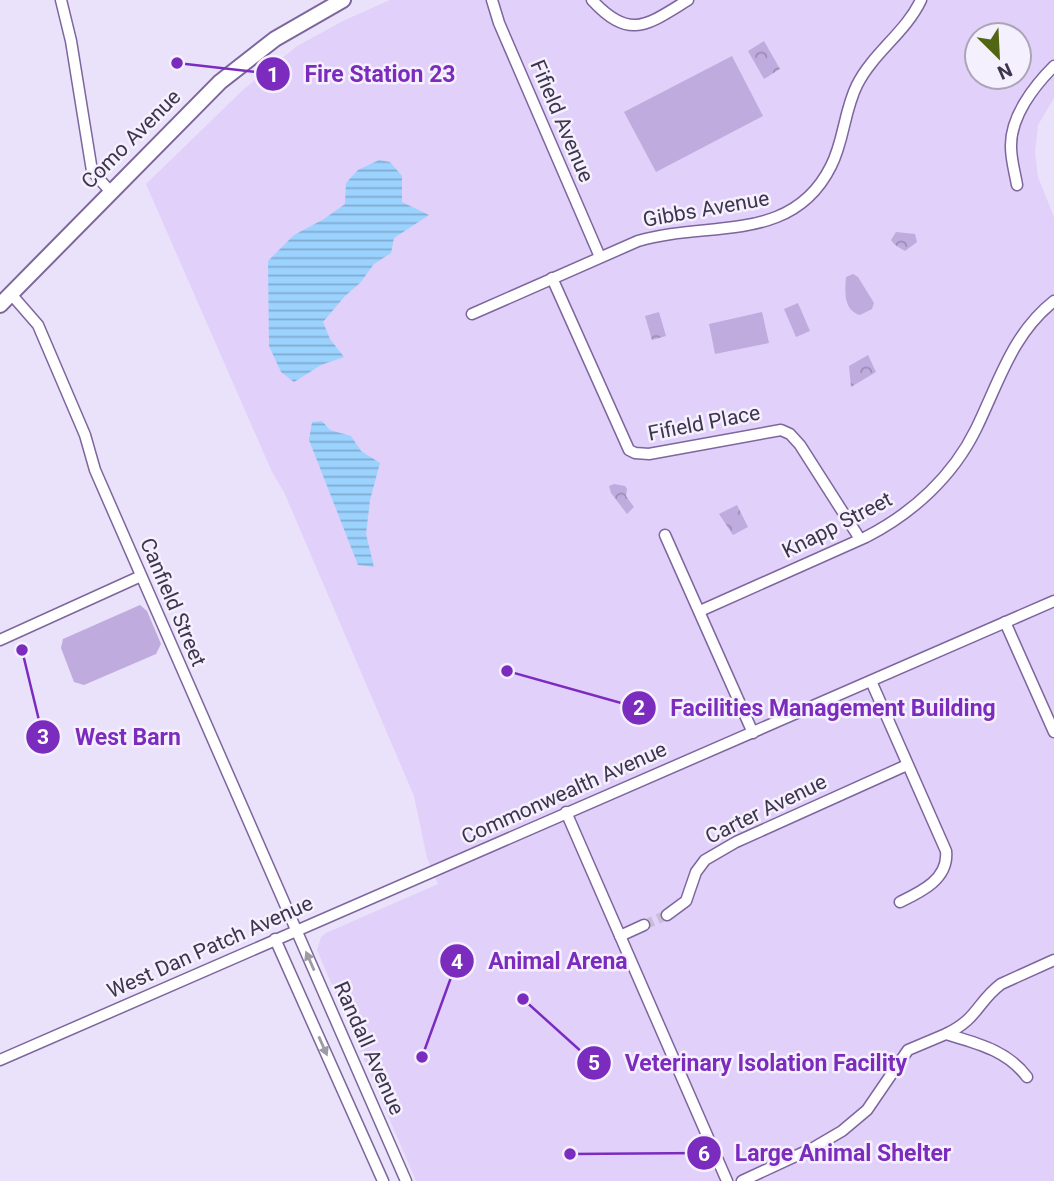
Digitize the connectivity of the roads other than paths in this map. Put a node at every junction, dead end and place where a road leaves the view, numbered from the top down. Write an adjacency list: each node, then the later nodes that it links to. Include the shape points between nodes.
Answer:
1 (61, 0): 9 (street, via 92,171)
2 (343, 0): 9 (main road, Como Avenue, via 242,63)
3 (492, 0): 10 (street, Fifield Avenue)
4 (592, 0): 5 (street, via 613,20 637,25 654,21)
5 (688, 0)
6 (921, 0): 10 (street, Gibbs Avenue, via 859,81 831,167 805,201 764,222 661,235)
7 (1054, 66): 8 (street, via 1014,127 1011,148)
8 (1017, 185)
9 (110, 191): 12 (main road, Como Avenue)
10 (600, 257): 11 (street, Gibbs Avenue)
11 (552, 278): 15 (street, Gibbs Avenue); 17 (street, Fifield Place, via 626,446 643,454 781,430 800,445)
12 (11, 293): 14 (main road, Como Avenue); 18 (street, Canfield Street, via 38,325)
13 (1054, 301): 17 (street, Knapp Street, via 1013,348 974,432 949,471 902,516)
14 (0, 305)
15 (472, 314)
16 (665, 534): 20 (street)
17 (860, 539): 20 (street, Knapp Street)
18 (141, 576): 22 (street); 32 (street, Canfield Street)
19 (1054, 601): 21 (street, Commonwealth Avenue)
20 (700, 611): 24 (street)
21 (1005, 622): 23 (street, Commonwealth Avenue); 25 (street)
22 (0, 640)
23 (871, 681): 24 (street, Commonwealth Avenue); 26 (street)
24 (753, 733): 27 (street, Commonwealth Avenue)
25 (1054, 733)
26 (908, 765): 29 (street, via 947,859 924,891); 30 (street, Carter Avenue, via 705,860 686,901)
27 (566, 812): 28 (street, Commonwealth Avenue); 33 (street)
28 (436, 870): 32 (street, West Dan Patch Avenue)
29 (900, 902)
30 (667, 915)
31 (644, 925): 33 (street)
32 (296, 930): 34 (street, West Dan Patch Avenue); 40 (street, Randall Avenue, one-way to 32)
33 (620, 936): 41 (street)
34 (275, 939): 37 (street, West Dan Patch Avenue); 39 (street, Randall Avenue, one-way to 39)
35 (1054, 960): 36 (street, via 1001,984 967,1023)
36 (946, 1034): 38 (street, via 1010,1058); 42 (street, via 908,1050 867,1110 842,1131)
37 (0, 1060)
38 (1027, 1077)
39 (383, 1181)
40 (406, 1181)
41 (727, 1181)
42 (742, 1181)

